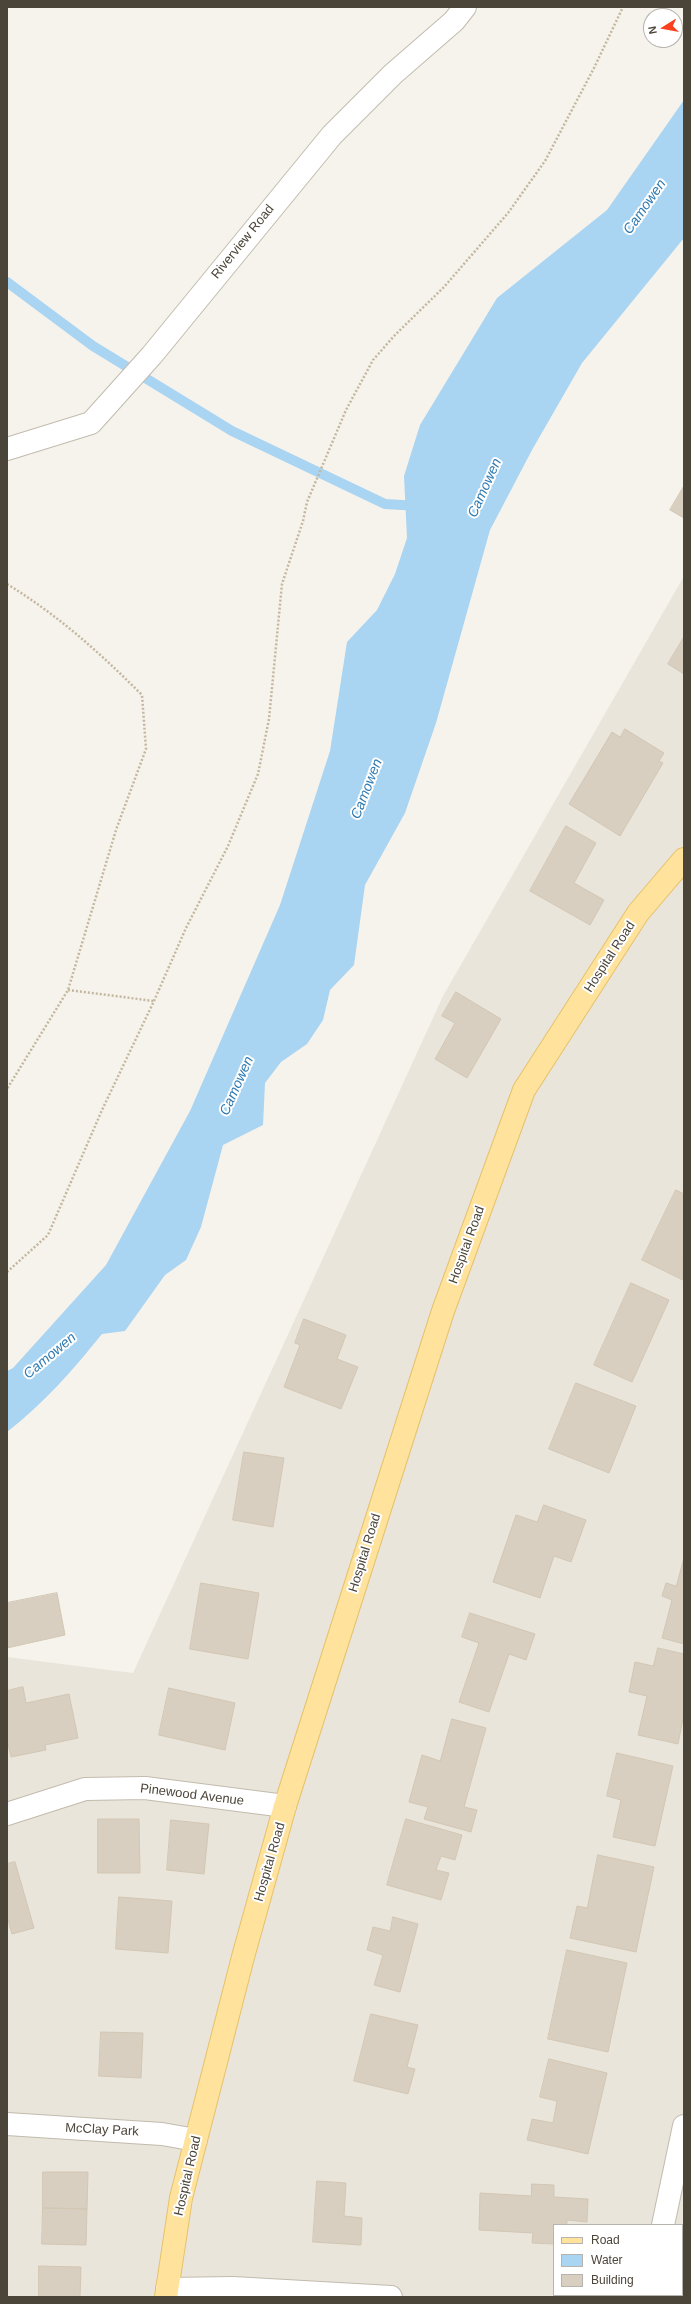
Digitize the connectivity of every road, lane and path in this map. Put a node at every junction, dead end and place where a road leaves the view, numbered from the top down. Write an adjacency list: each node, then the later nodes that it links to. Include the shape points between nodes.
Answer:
1 (465, 7): 3 (street, Riverview Road, via 454,21 393,74 332,135 152,355 91,422)
2 (623, 7): 7 (path, via 594,68 544,161 508,213 444,287 373,360 346,410 307,502 282,584 269,719 258,774 228,846 186,928)
3 (7, 449)
4 (7, 584): 6 (path, via 42,605 99,653 142,695 146,749 116,830)
5 (684, 859): 10 (main road, Hospital Road, via 638,913 524,1090 443,1311 407,1418)
6 (68, 990): 7 (path); 8 (path)
7 (154, 1001): 9 (path, via 102,1110 48,1234)
8 (7, 1089)
9 (7, 1272)
10 (285, 1806): 11 (street, Pinewood Avenue, via 138,1788 84,1790); 14 (main road, Hospital Road)
11 (7, 1814)
12 (7, 2124): 14 (street, McClay Park, via 162,2134)
13 (684, 2126): 15 (street)
14 (196, 2140): 16 (main road, Hospital Road, via 181,2198)
15 (663, 2224)
16 (166, 2293): 17 (street, via 233,2288)
17 (391, 2297)

